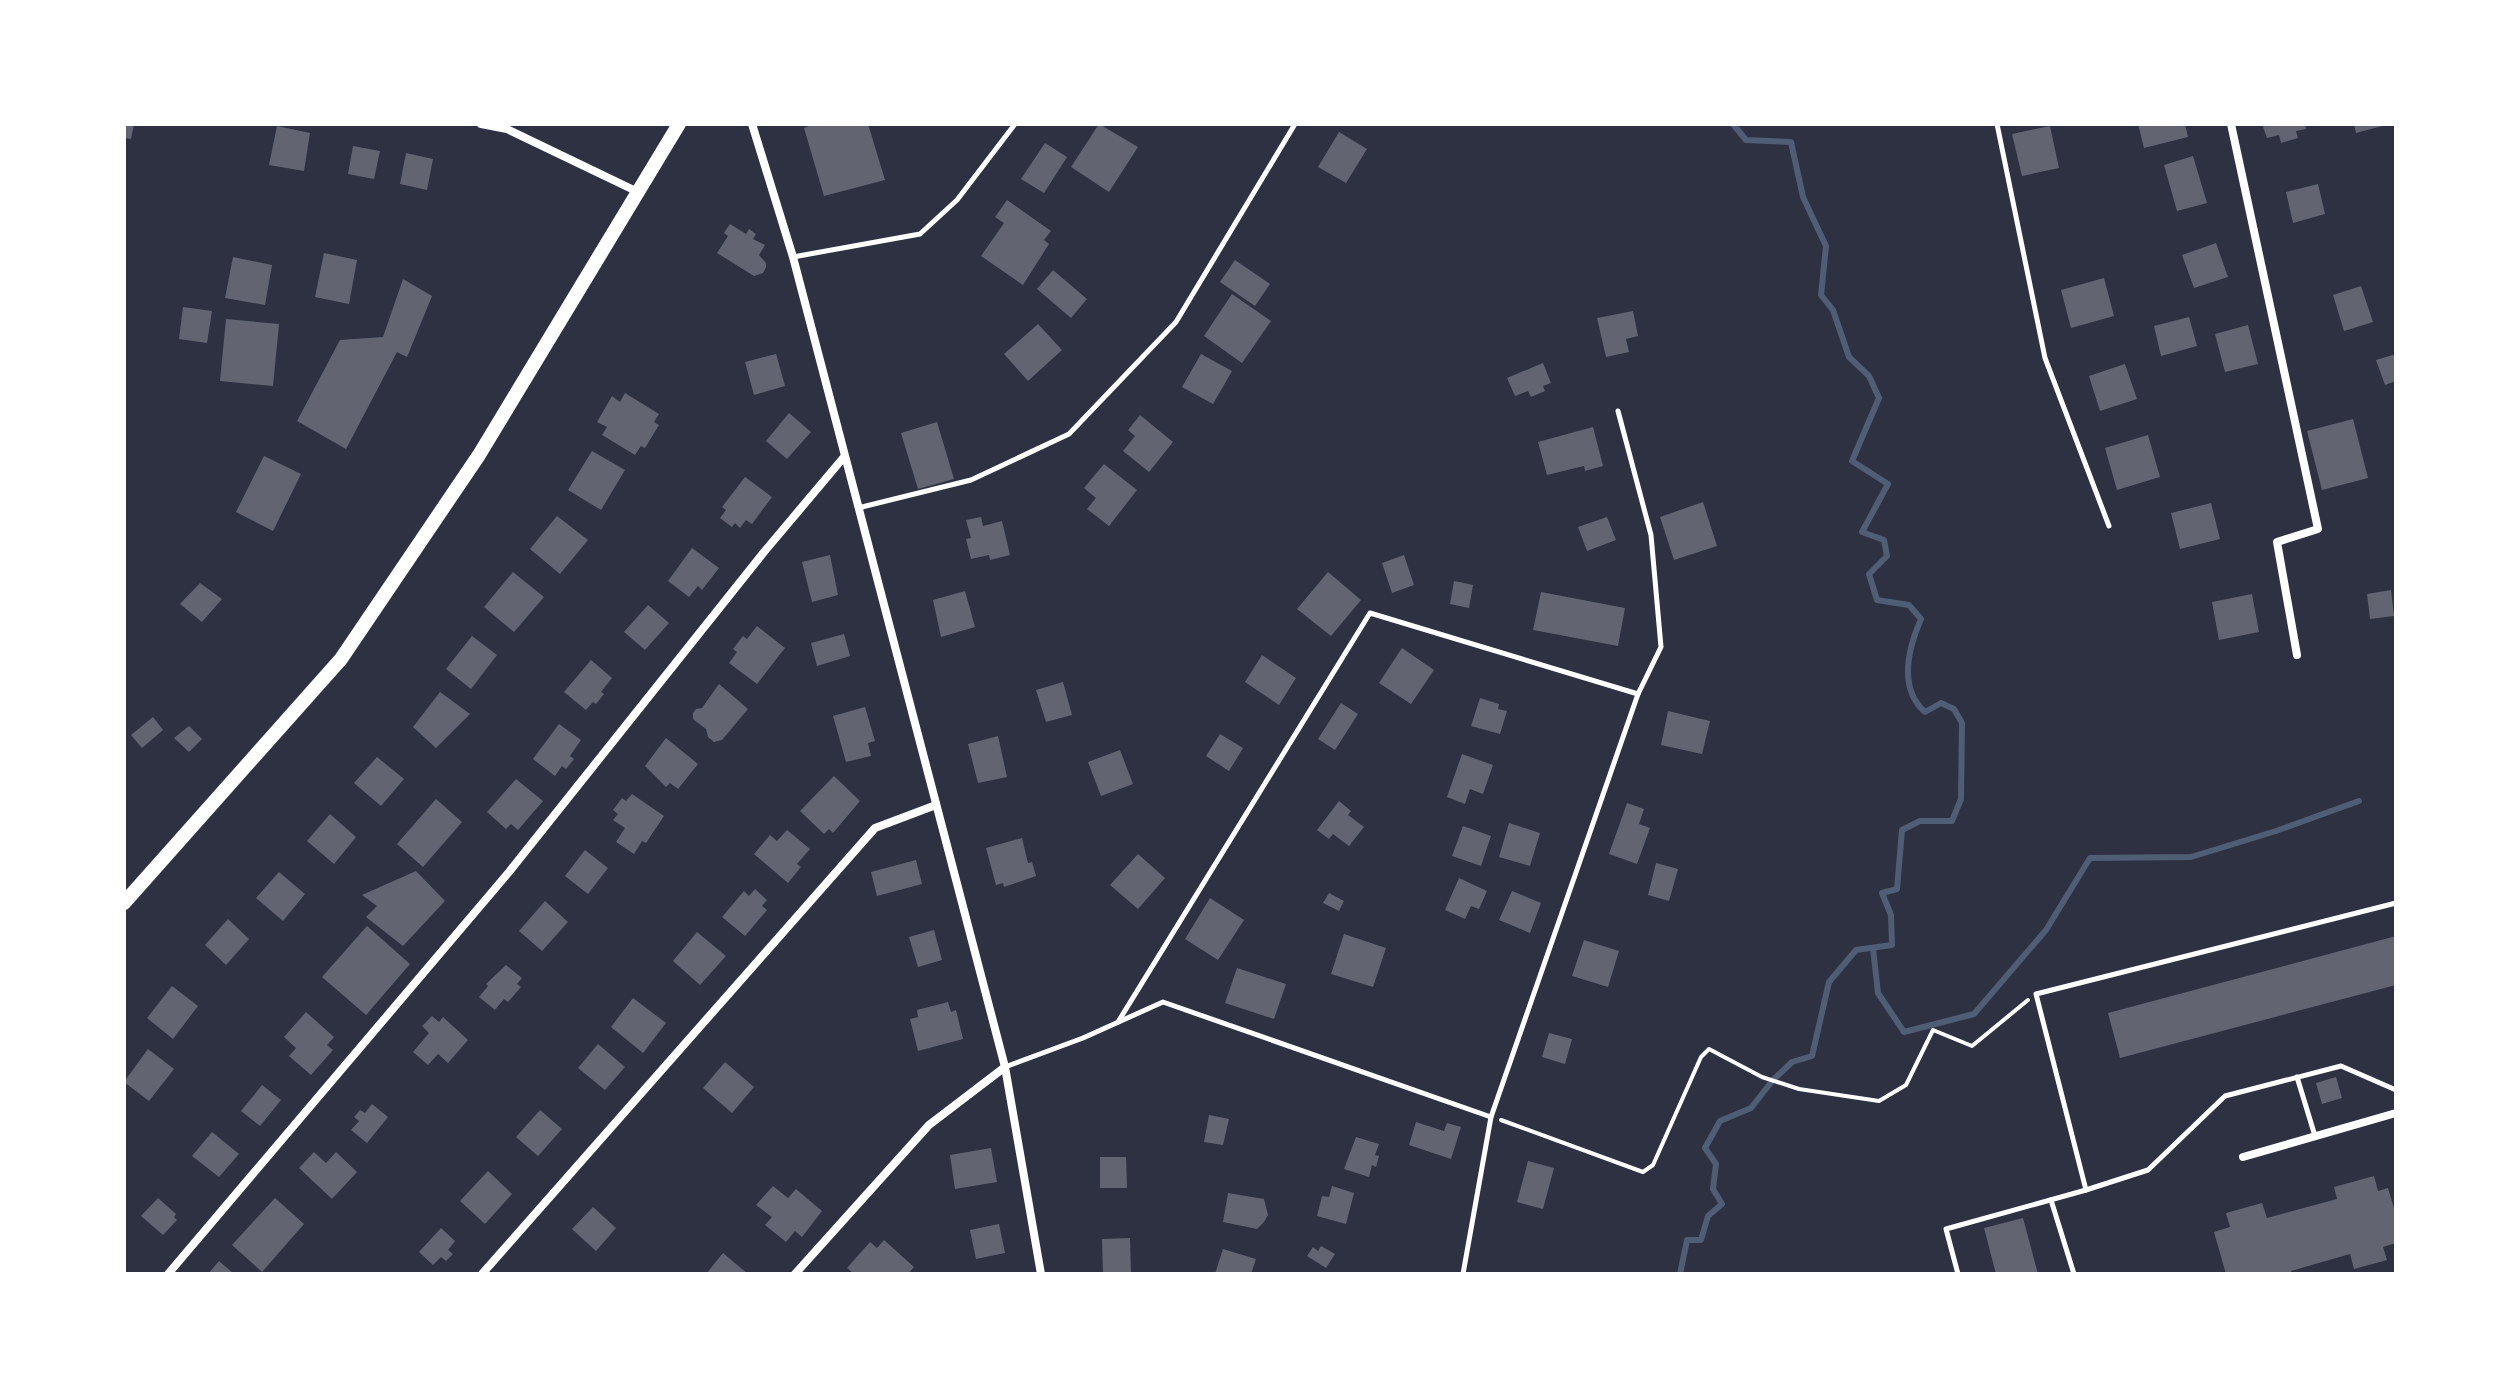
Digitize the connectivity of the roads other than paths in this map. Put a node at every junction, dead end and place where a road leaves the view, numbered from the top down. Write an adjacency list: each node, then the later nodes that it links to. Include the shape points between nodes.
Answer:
1 (481, 124): 8 (street, via 507,129)
2 (679, 124): 8 (main road)
3 (752, 124): 9 (street)
4 (1015, 124): 9 (lane, via 957,200 920,234)
5 (1295, 124): 12 (lane, via 1176,322 1069,434 971,480)
6 (1997, 124): 13 (lane, via 2045,358)
7 (2231, 124): 14 (street, via 2318,529 2277,542)
8 (638, 192): 17 (main road, via 479,455 341,659)
9 (793, 257): 11 (street)
10 (1618, 411): 15 (lane, via 1651,535 1661,647)
11 (844, 457): 12 (street); 29 (street, via 509,872)
12 (857, 508): 16 (street)
13 (2109, 526)
14 (2297, 655)
15 (1638, 694): 19 (lane, via 1370,613); 24 (lane)
16 (936, 805): 20 (street); 30 (street, via 875,828)
17 (124, 903)
18 (2396, 903): 27 (lane, via 2036,994)
19 (1117, 1023): 20 (lane); 24 (lane, via 1163,1002)
20 (1005, 1067): 31 (street, via 929,1125); 32 (street)
21 (2297, 1077): 22 (lane, via 2341,1066); 25 (lane); 27 (lane, via 2225,1096 2148,1170)
22 (2396, 1090)
23 (2396, 1113): 25 (street)
24 (1491, 1117): 33 (lane)
25 (2315, 1136): 26 (street)
26 (2243, 1157)
27 (2086, 1190): 28 (lane)
28 (2051, 1200): 34 (lane, via 1946,1229); 35 (lane)
29 (168, 1274)
30 (482, 1274)
31 (795, 1274)
32 (1041, 1274)
33 (1463, 1274)
34 (1958, 1274)
35 (2074, 1274)

